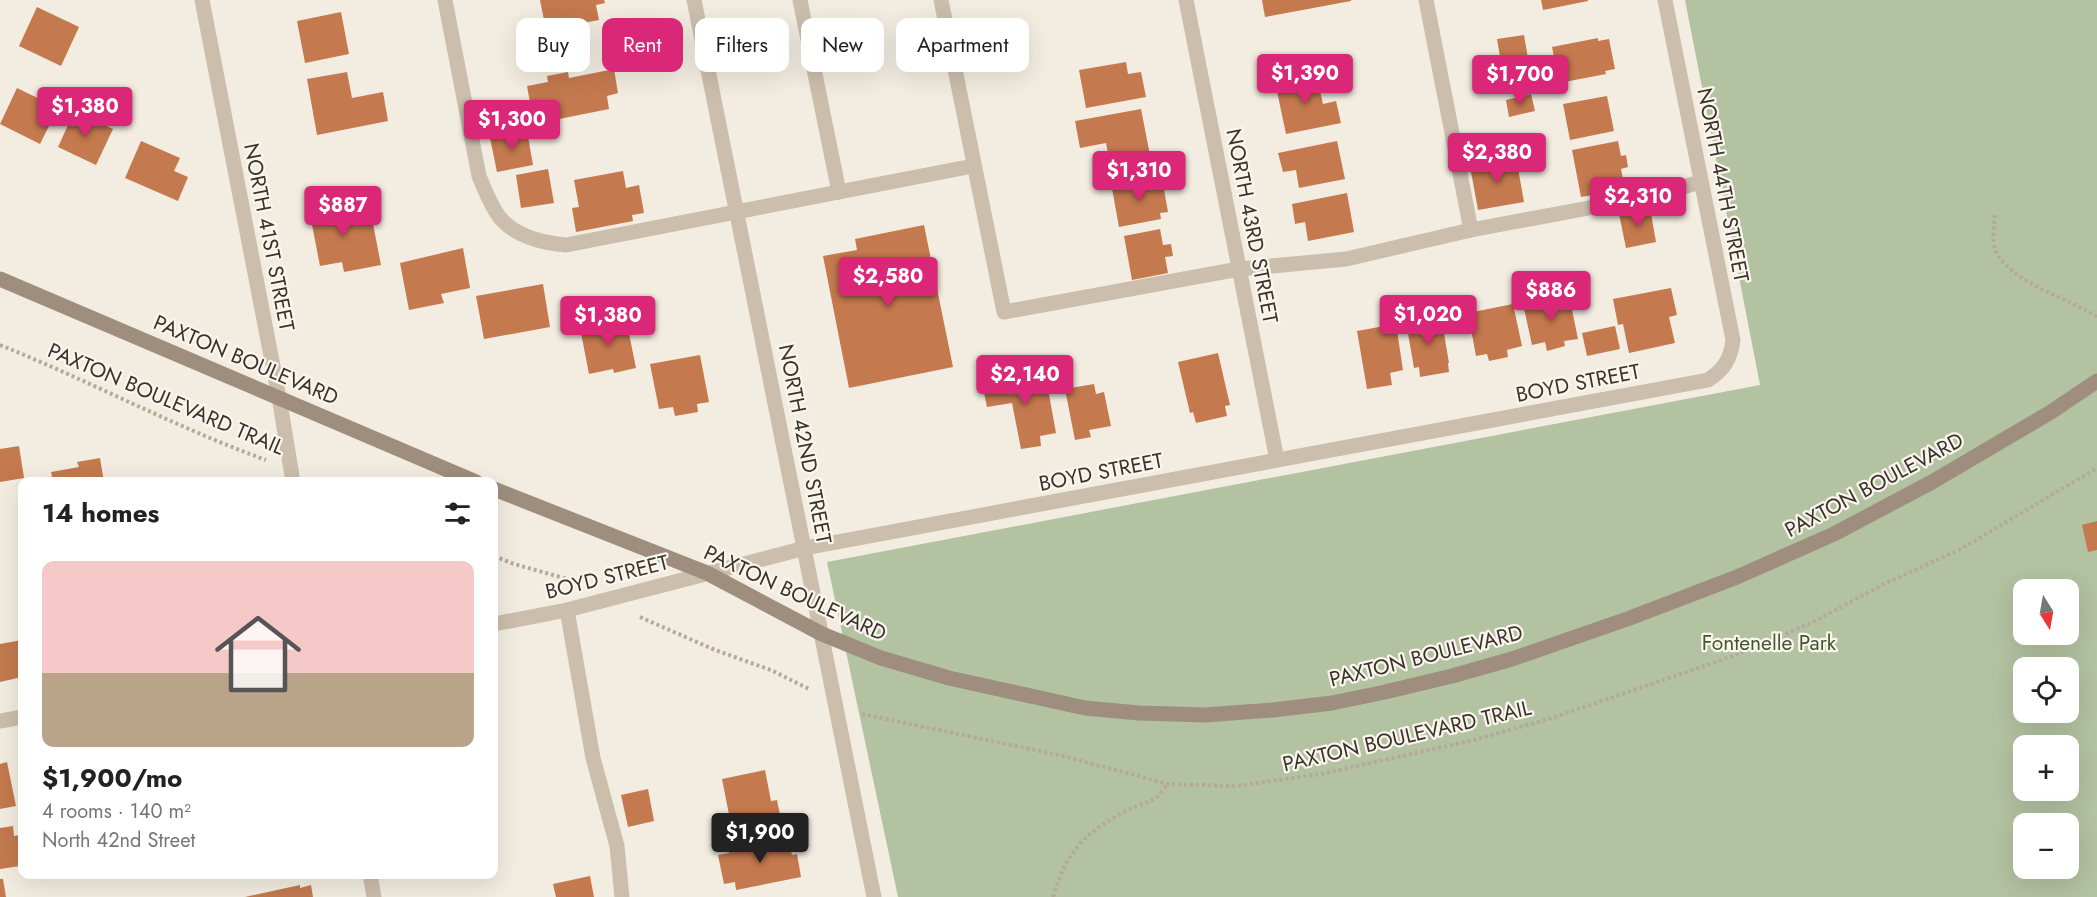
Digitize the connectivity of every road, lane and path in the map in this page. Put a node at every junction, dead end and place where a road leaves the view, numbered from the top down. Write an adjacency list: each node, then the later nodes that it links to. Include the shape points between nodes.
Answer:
1 (202, 0): 21 (street, NORTH 41ST STREET)
2 (445, 0): 12 (street, via 479,176 501,219 544,243 566,245)
3 (694, 0): 12 (street, NORTH 42ND STREET)
4 (800, 0): 11 (street)
5 (941, 0): 9 (street)
6 (1185, 0): 15 (street, NORTH 43RD STREET)
7 (1426, 0): 14 (street)
8 (1665, 0): 10 (street, NORTH 44TH STREET)
9 (973, 166): 11 (street); 15 (street, via 1004,312)
10 (1701, 182): 14 (street, via 1642,198); 19 (street, NORTH 44TH STREET, via 1733,340 1731,357)
11 (839, 192): 12 (street)
12 (736, 212): 27 (street, NORTH 42ND STREET)
13 (1995, 216): 17 (path, via 1996,252 2006,266 2033,285)
14 (1471, 230): 15 (street, via 1346,259)
15 (1239, 269): 22 (street, NORTH 43RD STREET)
16 (0, 279): 21 (street, PAXTON BOULEVARD)
17 (2097, 317)
18 (0, 345): 24 (path, PAXTON BOULEVARD TRAIL)
19 (1718, 374): 22 (street, BOYD STREET, via 1708,380)
20 (2097, 381): 33 (street, PAXTON BOULEVARD, via 1932,482 1834,534 1737,577 1512,658 1332,703 1205,715 1085,708 949,678 881,658)
21 (279, 397): 24 (street, NORTH 41ST STREET); 25 (street, PAXTON BOULEVARD)
22 (1277, 460): 27 (street, BOYD STREET)
23 (2097, 468): 37 (path, PAXTON BOULEVARD TRAIL, via 1961,549 1811,622 1733,656 1550,719 1321,774 1237,786)
24 (292, 475)
25 (464, 477)
26 (498, 491): 29 (street, PAXTON BOULEVARD)
27 (805, 548): 29 (street, BOYD STREET); 33 (street, NORTH 42ND STREET)
28 (498, 557): 30 (path, PAXTON BOULEVARD TRAIL, via 583,584)
29 (707, 573): 30 (street, BOYD STREET); 33 (street, PAXTON BOULEVARD)
30 (607, 600): 31 (street, BOYD STREET); 34 (path, PAXTON BOULEVARD TRAIL, via 672,632 771,670)
31 (567, 610): 32 (street, BOYD STREET); 40 (street, via 593,758 617,846)
32 (498, 623)
33 (822, 634): 34 (street, NORTH 42ND STREET)
34 (836, 704): 37 (path, PAXTON BOULEVARD TRAIL, via 868,717 1059,754); 41 (street, NORTH 42ND STREET)
35 (18, 718): 36 (street)
36 (0, 721)
37 (1167, 784): 42 (path, via 1156,798 1112,818 1078,844 1058,879)
38 (371, 879): 39 (street)
39 (374, 897)
40 (622, 897)
41 (874, 897)
42 (1053, 897)

